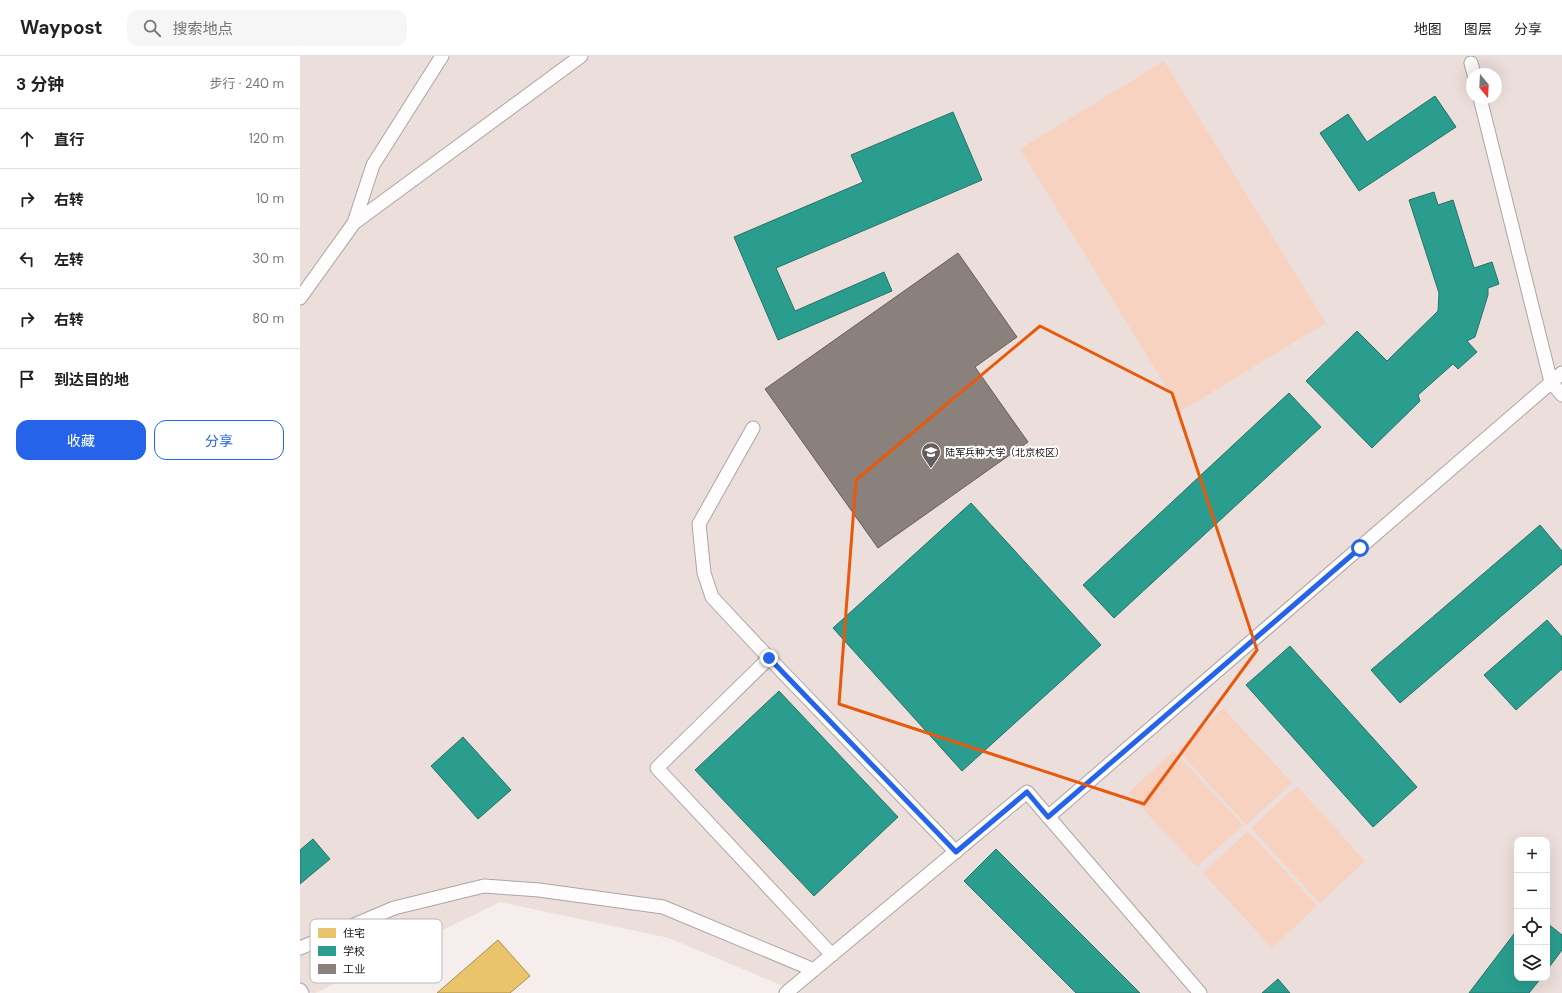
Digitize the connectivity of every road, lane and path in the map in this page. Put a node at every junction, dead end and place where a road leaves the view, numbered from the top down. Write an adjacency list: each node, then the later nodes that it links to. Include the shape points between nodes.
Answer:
1 (442, 56): 4 (lane, via 373,165)
2 (581, 56): 4 (lane)
3 (1482, 104): 7 (lane)
4 (354, 223): 5 (lane)
5 (300, 298)
6 (1562, 373): 7 (lane)
7 (1551, 382): 8 (lane); 11 (lane)
8 (1562, 395)
9 (753, 428): 10 (lane, via 699,524 704,573 712,597)
10 (769, 658): 12 (lane); 16 (lane, via 657,768)
11 (1048, 817): 12 (lane, via 1027,792); 21 (lane)
12 (956, 852): 16 (lane)
13 (368, 919): 17 (lane, via 394,908 484,886 539,890 663,907)
14 (310, 944): 15 (lane)
15 (300, 948)
16 (832, 956): 17 (lane)
17 (814, 970): 20 (lane)
18 (300, 990): 19 (lane)
19 (302, 993)
20 (786, 993)
21 (1200, 993)

